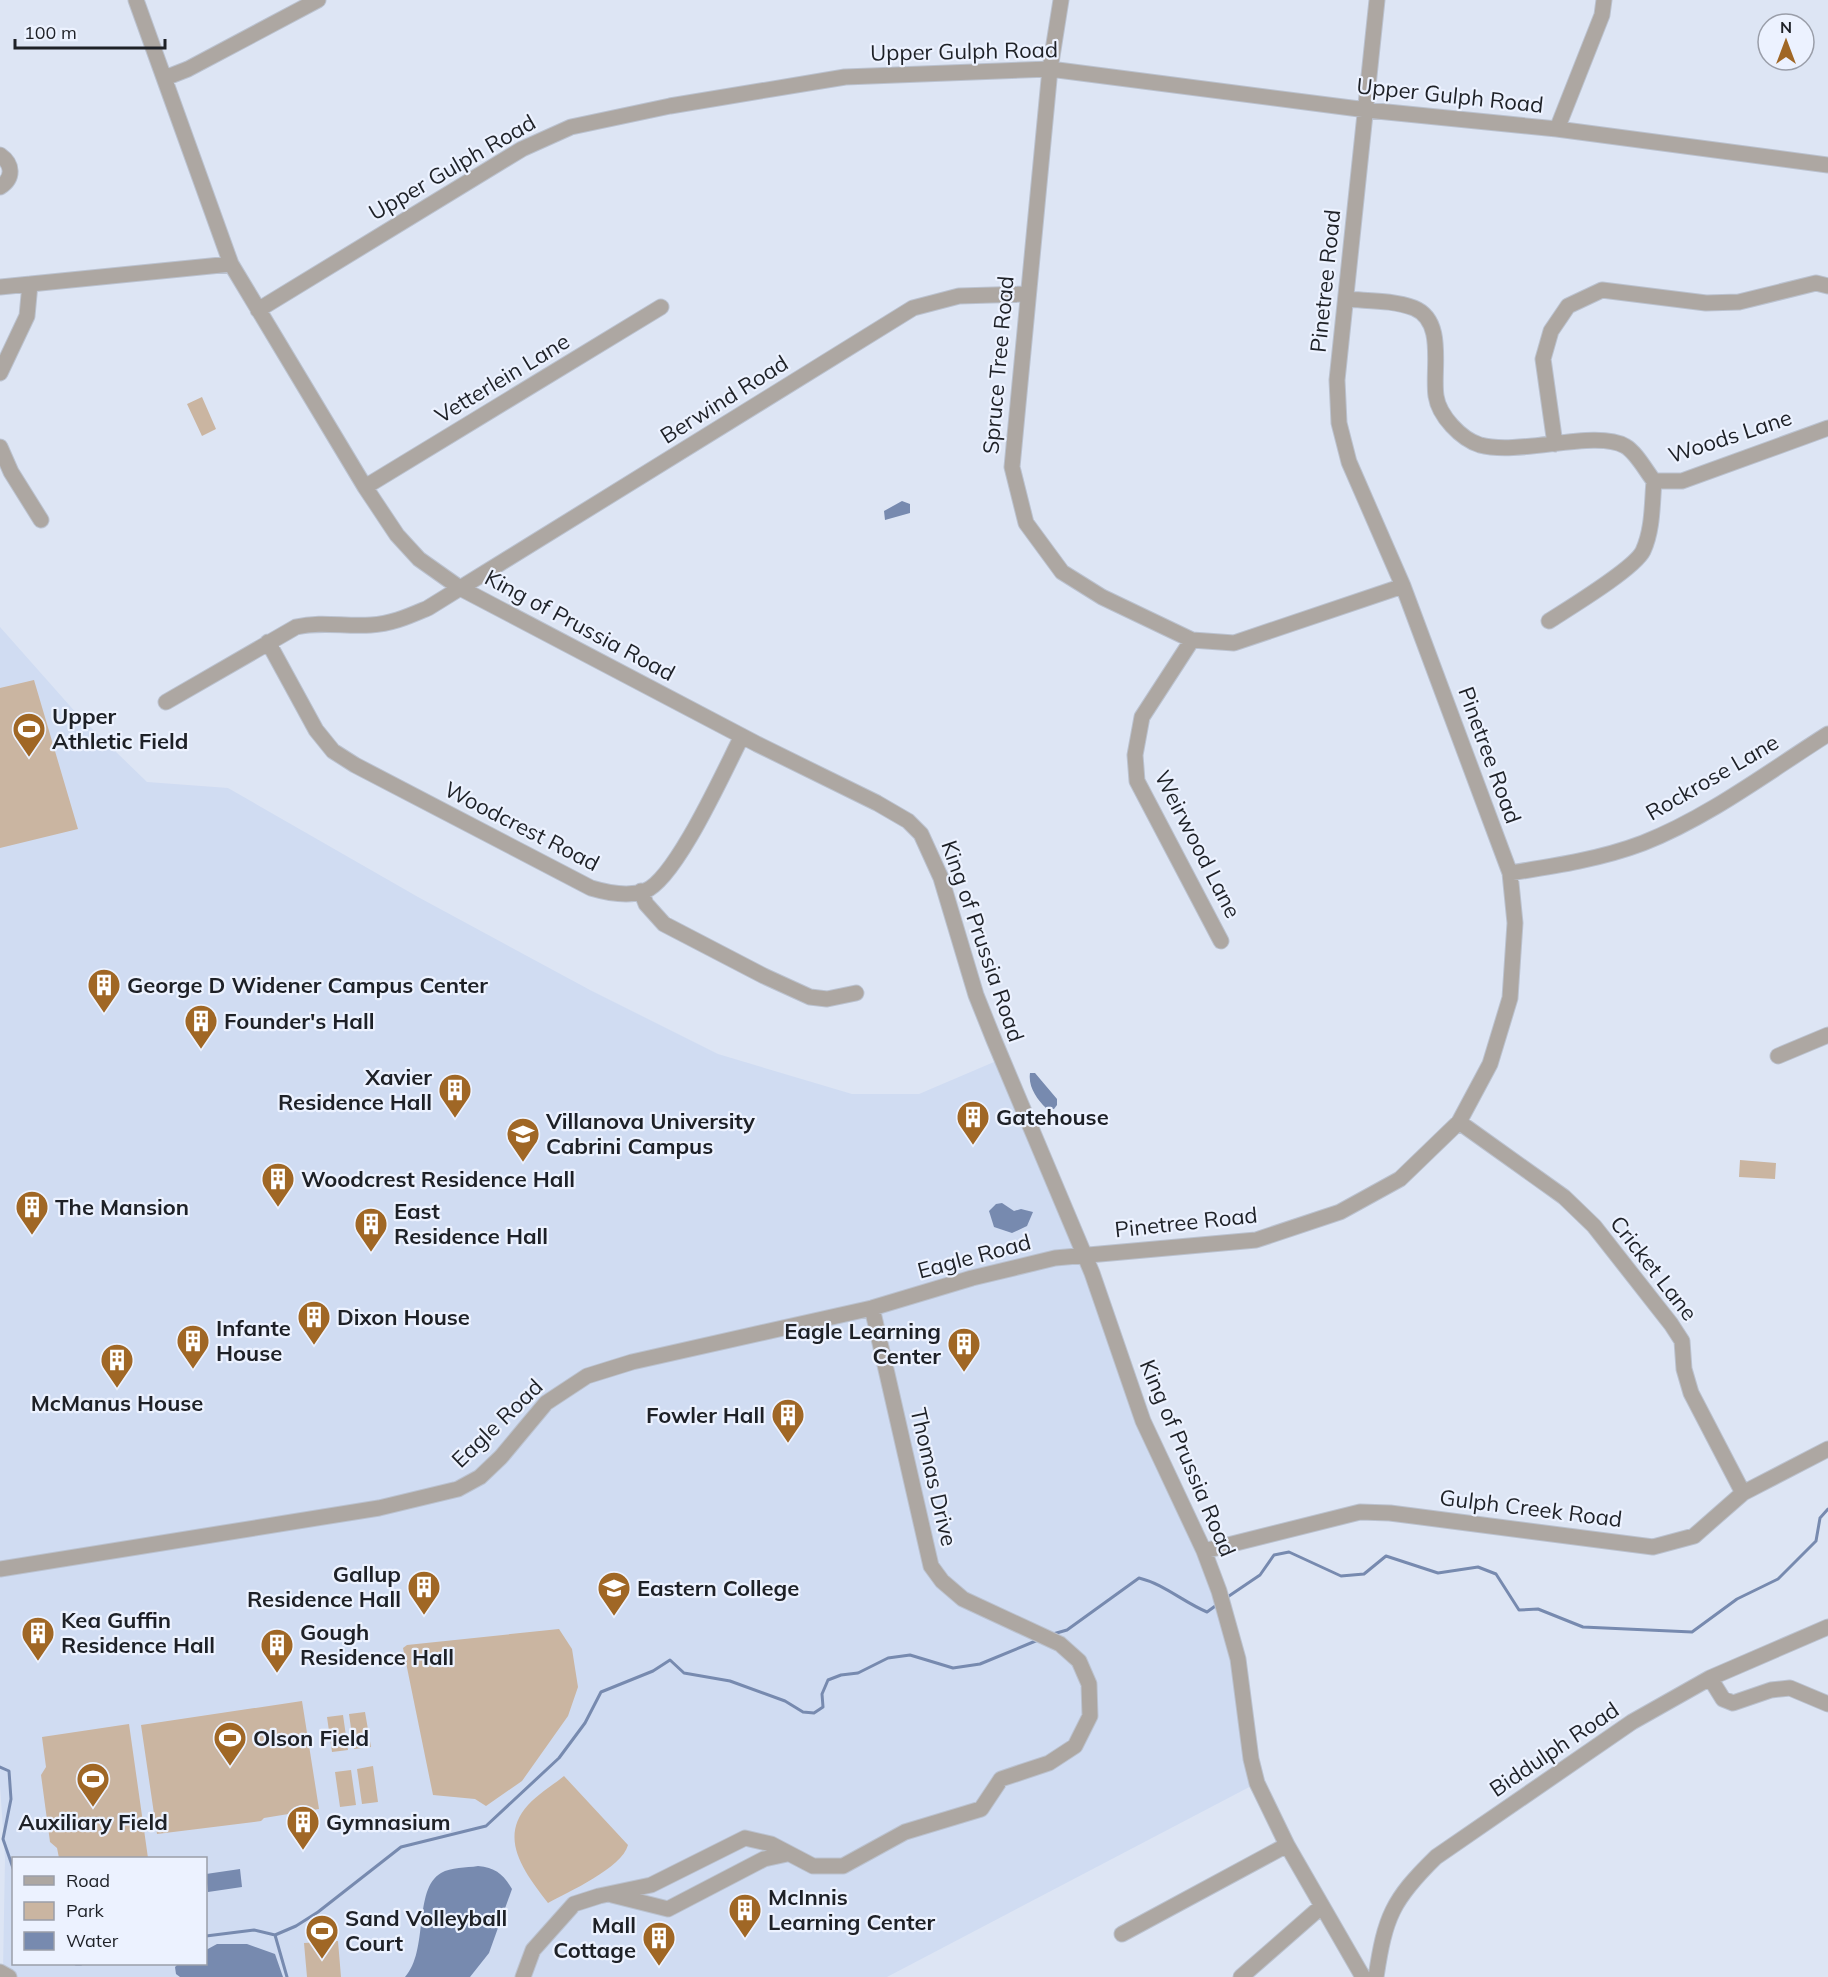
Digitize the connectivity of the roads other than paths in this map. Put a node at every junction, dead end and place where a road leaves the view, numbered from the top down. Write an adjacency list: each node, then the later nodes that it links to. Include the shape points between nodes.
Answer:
1 (136, 0): 7 (street, King of Prussia Road)
2 (318, 0): 7 (street)
3 (1061, 0): 6 (street, Spruce Tree Road)
4 (1377, 0): 8 (street, Pinetree Road)
5 (1604, 0): 9 (street, via 1602,15)
6 (1050, 69): 8 (street, Upper Gulph Road); 17 (street, Spruce Tree Road); 20 (street, Upper Gulph Road, via 845,76 572,127 522,149)
7 (165, 78): 13 (street, King of Prussia Road)
8 (1367, 110): 9 (street, Upper Gulph Road); 18 (street, Pinetree Road)
9 (1557, 129): 11 (street, Upper Gulph Road)
10 (0, 155): 12 (street, via 8,162 11,173)
11 (1828, 165)
12 (0, 188)
13 (231, 264): 14 (street); 20 (street, King of Prussia Road)
14 (30, 284): 16 (street); 21 (street, via 27,316)
15 (1828, 286): 23 (street, via 1816,283 1739,302 1706,303 1602,290 1568,306 1551,331 1543,359)
16 (0, 287)
17 (1026, 294): 29 (street, Berwind Road, via 959,296 913,308); 31 (street, Spruce Tree Road, via 1012,468 1026,523 1062,572 1102,597)
18 (1346, 299): 23 (street, Woods Lane, via 1416,309 1431,327 1436,349 1436,398 1453,428 1492,447); 28 (street, Pinetree Road, via 1337,380 1339,423 1349,462)
19 (661, 307): 26 (street, Vetterlein Lane)
20 (258, 310): 26 (street, King of Prussia Road)
21 (0, 373)
22 (1828, 428): 25 (street, Woods Lane, via 1682,481)
23 (1555, 444): 25 (street, Woods Lane, via 1604,441 1626,446)
24 (0, 447): 27 (street)
25 (1654, 481): 30 (street, via 1650,532 1642,553)
26 (365, 487): 29 (street, King of Prussia Road, via 397,535 419,559)
27 (40, 520)
28 (1403, 586): 31 (street, Spruce Tree Road, via 1234,643); 36 (street, Pinetree Road)
29 (460, 588): 32 (street, Berwind Road, via 393,623 314,623 296,627); 35 (street, King of Prussia Road)
30 (1549, 621)
31 (1192, 640): 38 (street, Weirwood Lane, via 1142,717 1135,755 1137,781)
32 (268, 642): 33 (street, Berwind Road); 37 (street, Woodcrest Road, via 316,730 333,751 591,888 606,893)
33 (166, 702)
34 (1828, 734): 36 (street, Rockrose Lane, via 1686,824 1642,843 1577,862)
35 (742, 736): 37 (street, via 672,867); 43 (street, King of Prussia Road, via 895,813 921,834 941,878 990,1031)
36 (1510, 873): 42 (street, Pinetree Road, via 1515,923 1510,998 1490,1064)
37 (641, 891): 39 (street, via 646,904 664,924 764,976 810,997 827,999)
38 (1221, 941)
39 (856, 993)
40 (1828, 1035): 41 (street)
41 (1778, 1056)
42 (1459, 1122): 43 (street, Pinetree Road, via 1400,1179 1340,1212 1256,1240); 46 (street, Cricket Lane, via 1564,1197 1594,1226 1671,1324 1682,1341 1691,1393)
43 (1085, 1255): 44 (street, Eagle Road, via 1055,1258 972,1278); 47 (street, King of Prussia Road, via 1143,1421)
44 (872, 1308): 48 (street, Eagle Road, via 632,1362 587,1376 546,1402 501,1457 480,1477 458,1489 379,1508); 53 (street, Thomas Drive, via 931,1566 963,1599 1060,1644 1079,1661 1089,1684 1090,1716 1075,1746 1049,1763 1001,1779 981,1809 905,1832 843,1866 813,1866)
45 (1828, 1449): 46 (street, Gulph Creek Road)
46 (1743, 1493): 47 (street, Gulph Creek Road, via 1694,1536 1653,1547 1360,1512)
47 (1204, 1551): 52 (street, King of Prussia Road, via 1238,1659 1257,1783)
48 (0, 1569)
49 (1828, 1627): 50 (street, Biddulph Road)
50 (1710, 1678): 51 (street, via 1723,1699 1733,1703 1790,1688); 60 (street, Biddulph Road, via 1632,1722 1436,1857 1392,1908 1382,1936)
51 (1828, 1704)
52 (1287, 1845): 55 (street, King of Prussia Road); 56 (street)
53 (787, 1854): 54 (street, via 764,1858 668,1909); 54 (street, Thomas Drive, via 771,1844 745,1838 651,1885)
54 (608, 1894): 57 (street, Thomas Drive, via 574,1904 558,1919 532,1950)
55 (1322, 1906): 58 (street); 59 (street, King of Prussia Road)
56 (1122, 1934)
57 (523, 1977)
58 (1241, 1977)
59 (1363, 1977)
60 (1376, 1977)

